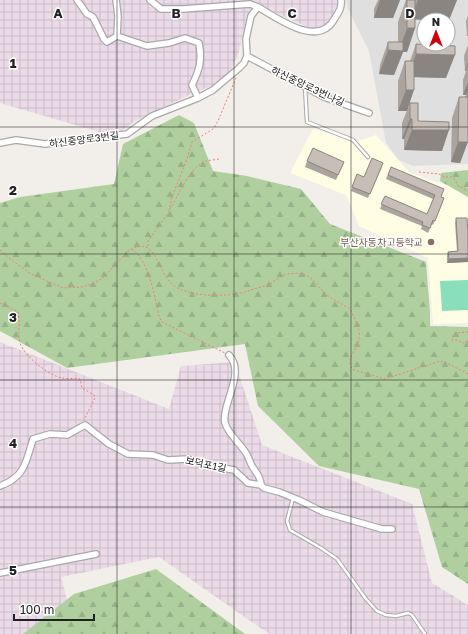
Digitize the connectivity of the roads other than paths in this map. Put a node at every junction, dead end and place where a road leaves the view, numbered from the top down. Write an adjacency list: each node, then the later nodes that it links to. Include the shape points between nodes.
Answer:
1 (77, 0): 6 (street, via 87,14 93,16 107,42)
2 (116, 0): 6 (street)
3 (150, 0): 5 (street, via 161,9 250,4)
4 (341, 0): 5 (street, via 341,7 333,23 327,28 309,31 298,29)
5 (258, 7): 7 (street, via 251,16 246,39)
6 (116, 36): 9 (street, via 147,46 185,38 199,43 202,56 199,72 192,85)
7 (247, 56): 8 (street, 하신중앙로3번나길); 9 (street, 하신중앙로3번길, via 238,70 213,90)
8 (304, 86): 10 (street, 하신중앙로3번나길); 12 (lane, via 308,122 353,140)
9 (198, 98): 11 (street, 하신중앙로3번길, via 152,116 127,134 45,144 16,140)
10 (369, 113)
11 (2, 144)
12 (368, 157)
13 (229, 355): 14 (street, via 233,359 235,371 234,387 226,403 224,422 247,454 250,464 261,479)
14 (261, 485): 15 (street, 보덕포1길, via 248,483 234,470 188,459 168,460 153,455 128,454 109,444 84,425 67,435 50,434 33,439 22,471 10,482); 16 (street, 보덕포1길)
15 (0, 486)
16 (293, 498): 17 (street, 보덕포1길, via 323,512 382,529); 20 (lane, via 287,521 290,530 337,559 377,611 396,616 408,613)
17 (392, 529)
18 (96, 554): 19 (street)
19 (0, 573)
20 (426, 634)

